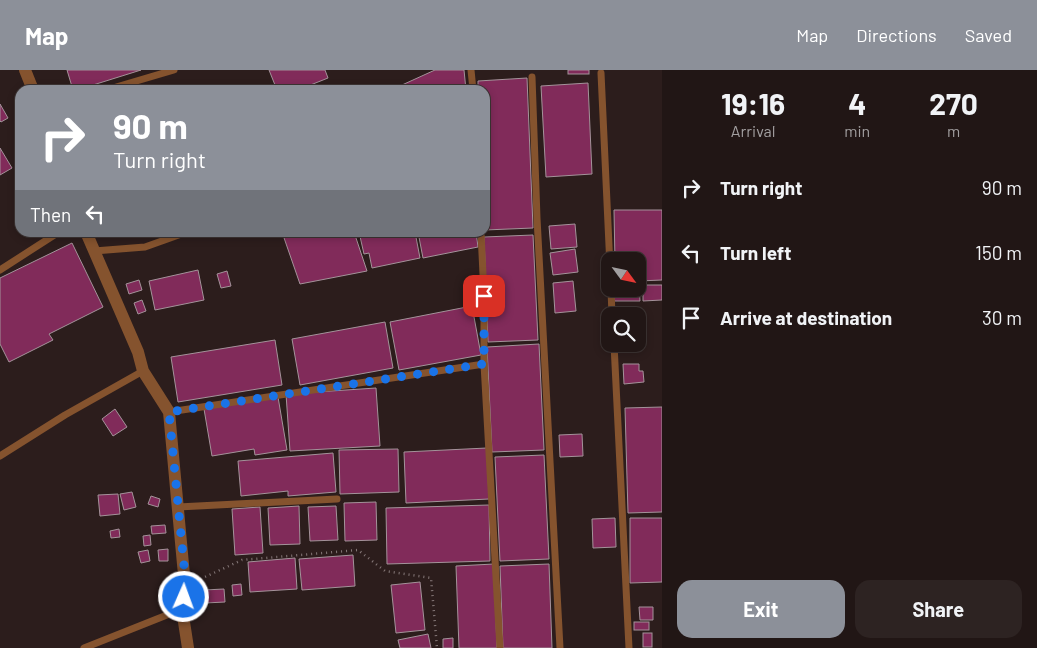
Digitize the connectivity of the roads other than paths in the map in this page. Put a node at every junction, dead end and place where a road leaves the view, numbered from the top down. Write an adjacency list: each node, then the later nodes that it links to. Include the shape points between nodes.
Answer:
1 (25, 70): 6 (street)
2 (174, 70): 7 (lane)
3 (471, 70): 8 (lane)
4 (600, 73): 14 (lane)
5 (532, 77): 27 (lane)
6 (31, 85)
7 (123, 85)
8 (472, 85)
9 (51, 237): 15 (lane)
10 (88, 237): 13 (street)
11 (173, 237): 13 (lane, via 145,247)
12 (482, 237): 17 (lane)
13 (94, 251): 18 (street, via 138,352)
14 (609, 252)
15 (0, 270)
16 (614, 352): 28 (lane)
17 (484, 364): 19 (lane); 26 (lane)
18 (143, 371): 19 (street); 20 (lane)
19 (169, 412): 22 (street)
20 (0, 456)
21 (337, 499): 22 (lane)
22 (178, 507): 23 (street, via 186,586)
23 (182, 609): 24 (lane); 25 (street)
24 (84, 648)
25 (188, 648)
26 (500, 648)
27 (560, 648)
28 (629, 648)

